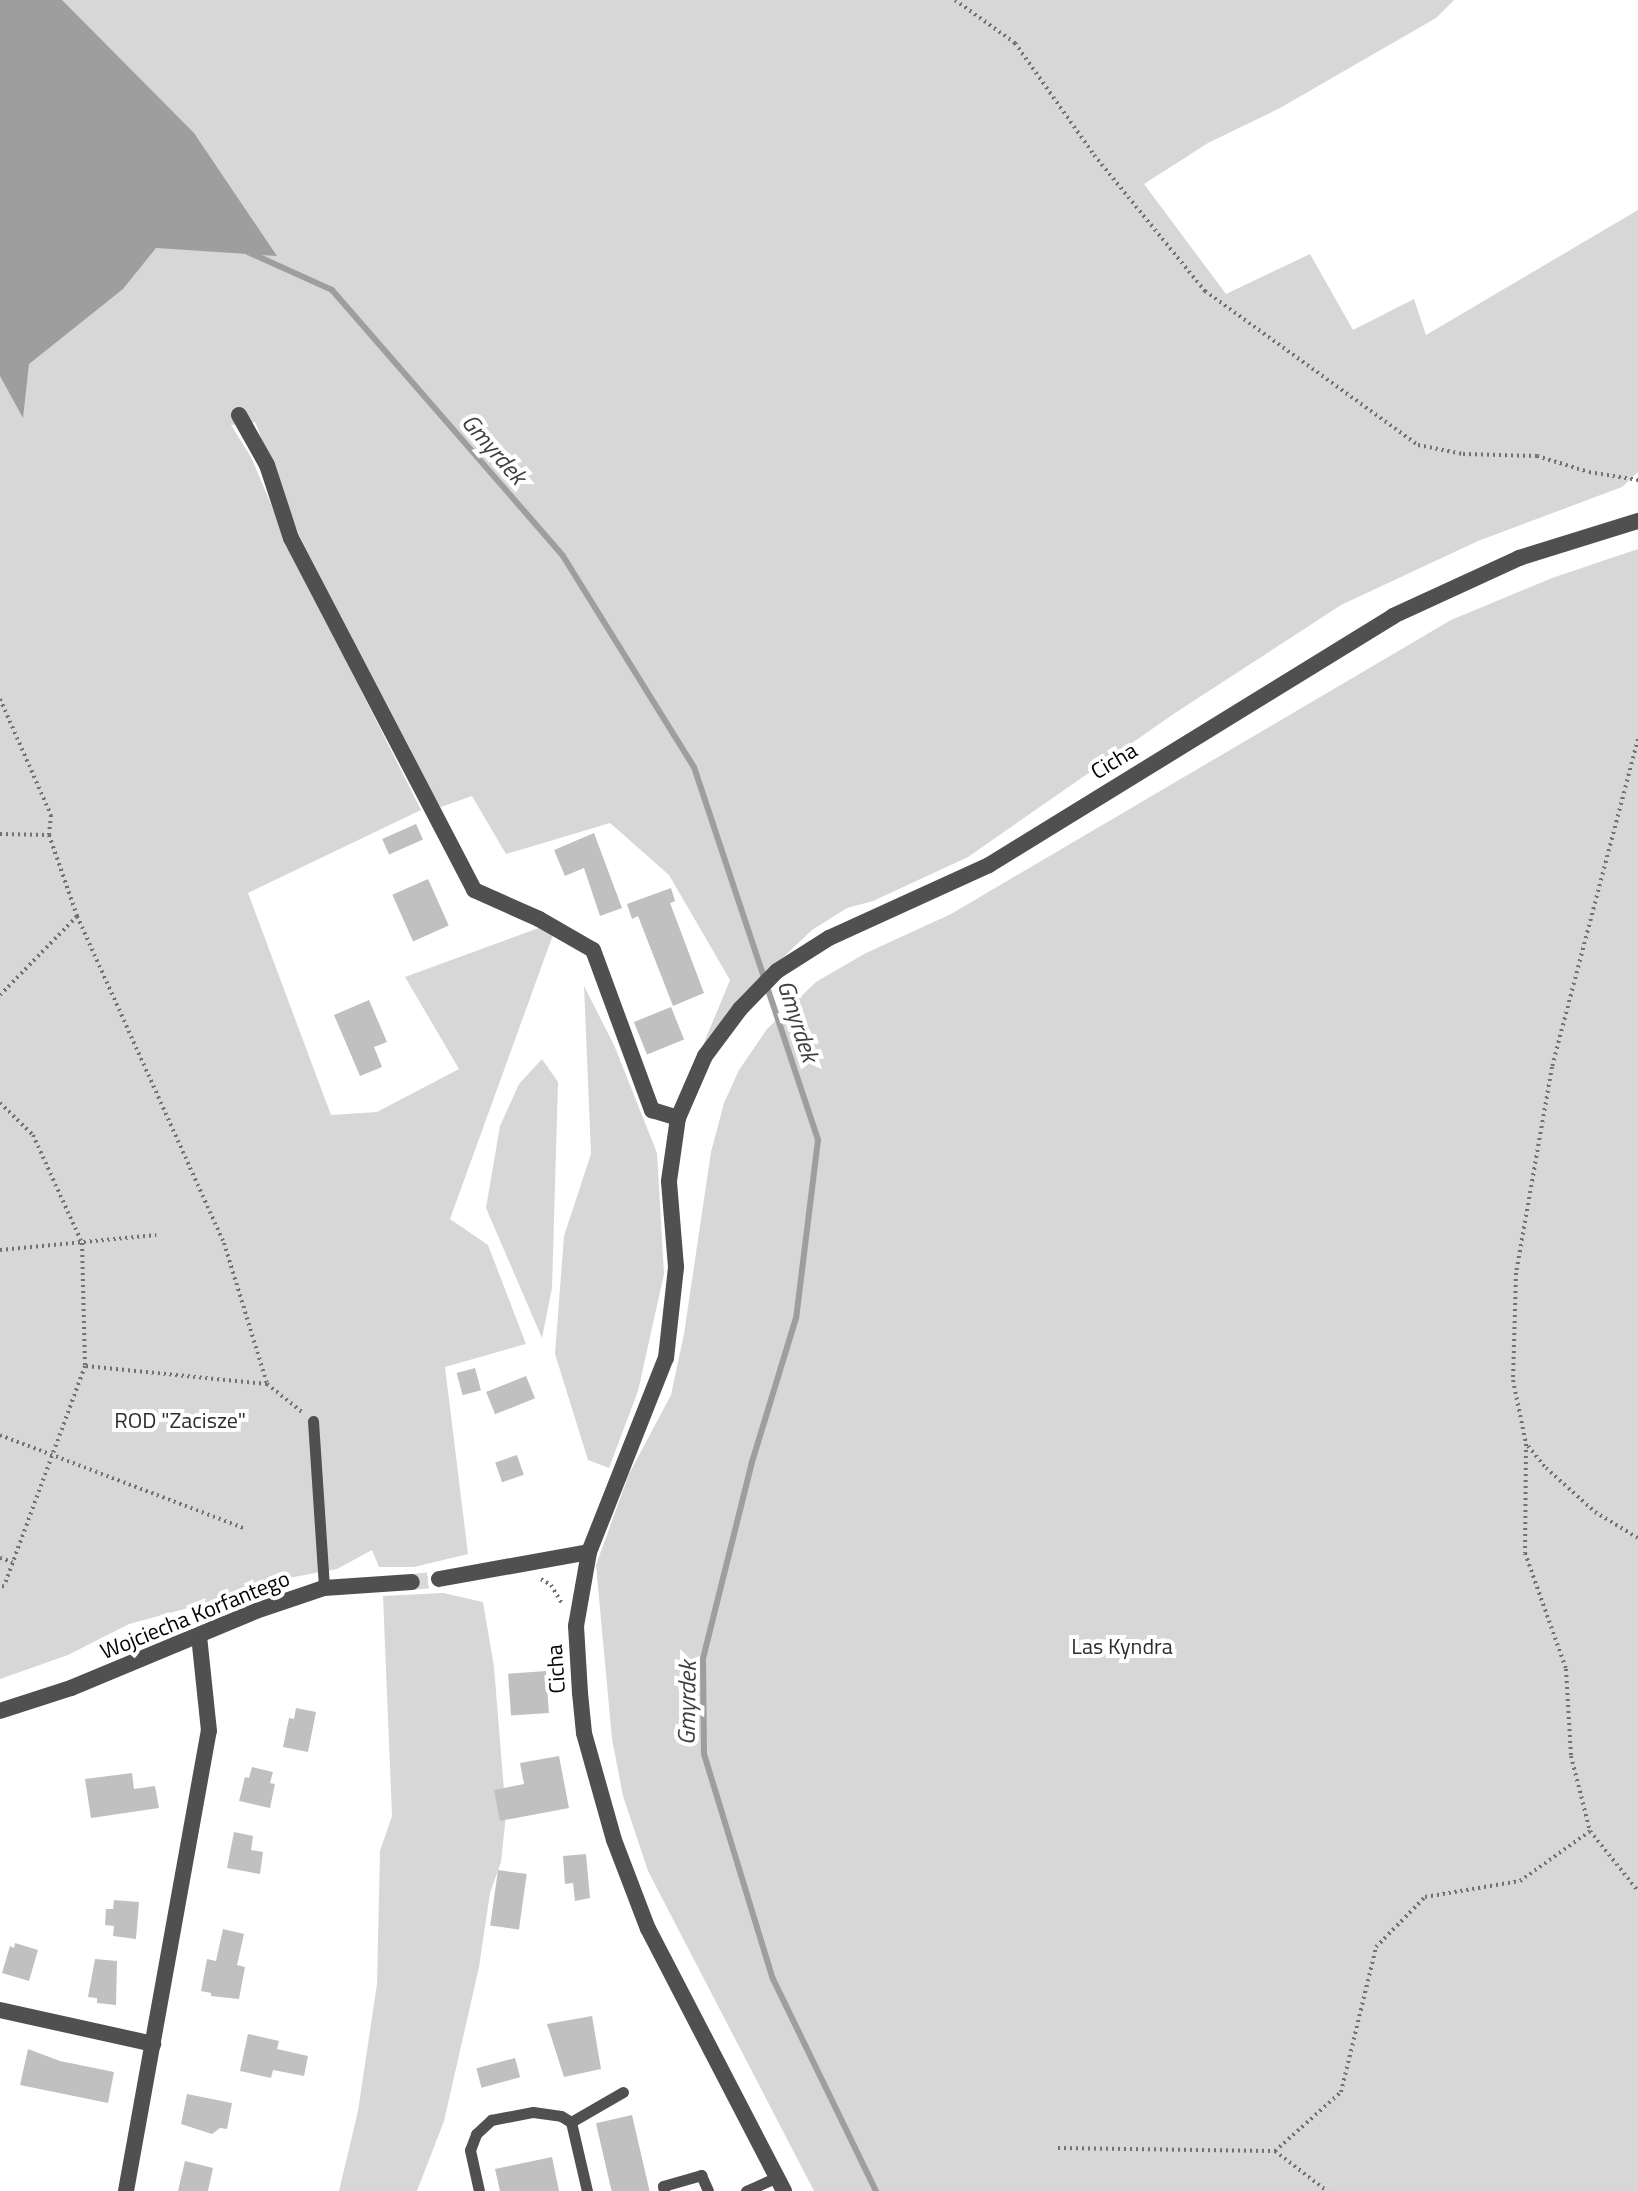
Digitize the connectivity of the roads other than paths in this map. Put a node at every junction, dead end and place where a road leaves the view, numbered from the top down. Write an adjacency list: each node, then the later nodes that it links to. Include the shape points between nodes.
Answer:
1 (239, 415): 3 (street, via 267,465 291,538 474,890 593,950 652,1110)
2 (1638, 521): 3 (street, Cicha, via 1519,558 1393,616 989,865 829,938 777,971 756,992 705,1056)
3 (678, 1118): 5 (street, Cicha, via 669,1181 676,1267 666,1358)
4 (313, 1421): 8 (lane)
5 (589, 1552): 6 (street); 15 (street, Cicha, via 576,1626 580,1693 584,1733 614,1840 648,1929)
6 (439, 1579)
7 (412, 1582): 8 (street, Wojciecha Korfantego)
8 (324, 1588): 9 (street, Wojciecha Korfantego)
9 (199, 1636): 10 (street, Wojciecha Korfantego); 12 (street, via 209,1731)
10 (0, 1711)
11 (0, 2010): 12 (street)
12 (153, 2044): 16 (street)
13 (623, 2092): 14 (lane)
14 (571, 2122): 17 (lane, via 533,2112 491,2120 476,2134 470,2150); 18 (lane)
15 (781, 2184): 21 (lane)
16 (126, 2191)
17 (479, 2191)
18 (587, 2191)
19 (664, 2191): 20 (lane, via 663,2186 701,2175)
20 (708, 2191)
21 (746, 2191)

